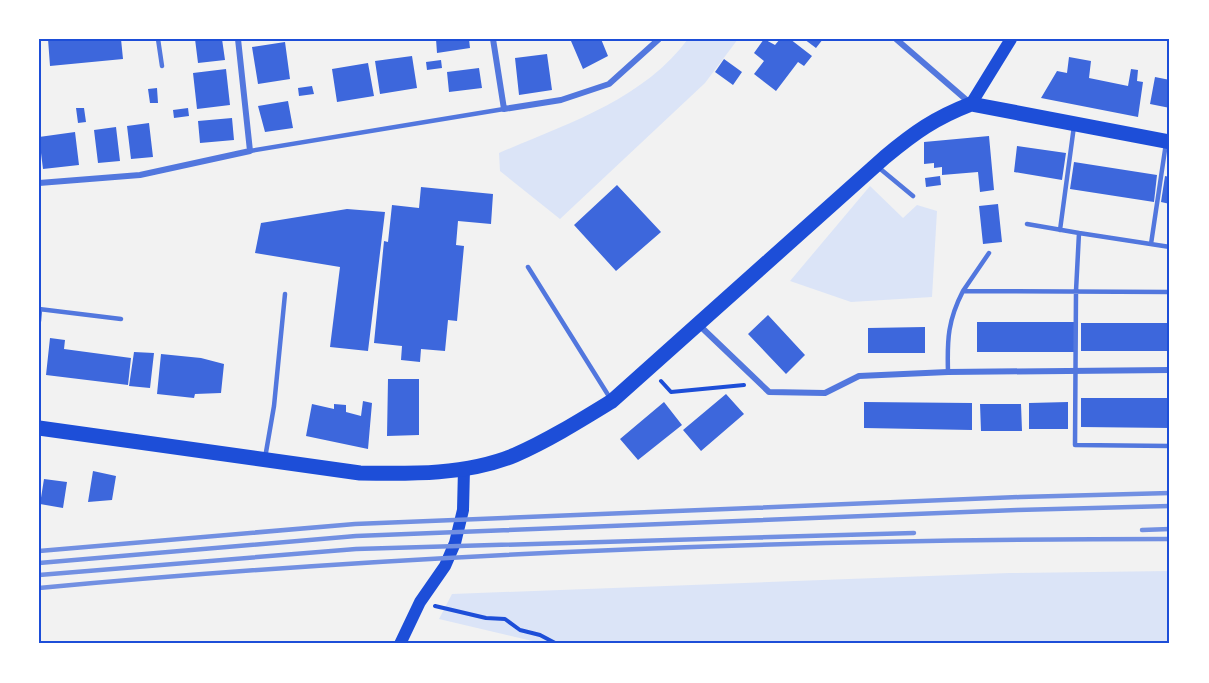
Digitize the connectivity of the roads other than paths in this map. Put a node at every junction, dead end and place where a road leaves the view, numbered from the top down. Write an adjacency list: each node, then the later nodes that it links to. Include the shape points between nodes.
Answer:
1 (158, 39): 7 (lane)
2 (238, 39): 12 (street)
3 (493, 39): 9 (street)
4 (659, 39): 9 (street, via 609,84 561,100)
5 (896, 39): 8 (street)
6 (1011, 39): 8 (main road)
7 (162, 66)
8 (971, 104): 10 (main road); 13 (main road, via 928,123)
9 (504, 109): 12 (lane)
10 (1074, 125): 11 (main road); 17 (lane)
11 (1168, 142): 19 (lane)
12 (250, 151): 14 (street, via 140,175)
13 (876, 166): 15 (lane); 30 (main road)
14 (39, 183)
15 (913, 196)
16 (1027, 224): 17 (lane)
17 (1060, 230): 18 (lane)
18 (1079, 233): 19 (lane); 24 (lane)
19 (1151, 244): 20 (lane)
20 (1170, 247)
21 (989, 254): 23 (lane)
22 (528, 267): 34 (lane)
23 (963, 291): 24 (lane); 33 (lane, via 950,316)
24 (1076, 291): 25 (lane); 32 (lane)
25 (1170, 292)
26 (285, 294): 37 (lane, via 274,406)
27 (40, 310): 28 (lane); 29 (lane)
28 (121, 319)
29 (39, 321)
30 (699, 325): 33 (street, via 769,392 825,393 859,376); 34 (main road)
31 (1170, 370): 32 (street)
32 (1076, 371): 33 (street); 36 (lane, via 1075,445)
33 (948, 372)
34 (612, 401): 38 (main road, via 513,456)
35 (39, 428): 37 (main road)
36 (1170, 446)
37 (264, 461): 38 (main road, via 360,472 412,474)
38 (464, 469): 39 (main road, via 463,510 445,566 420,602)
39 (400, 644)

